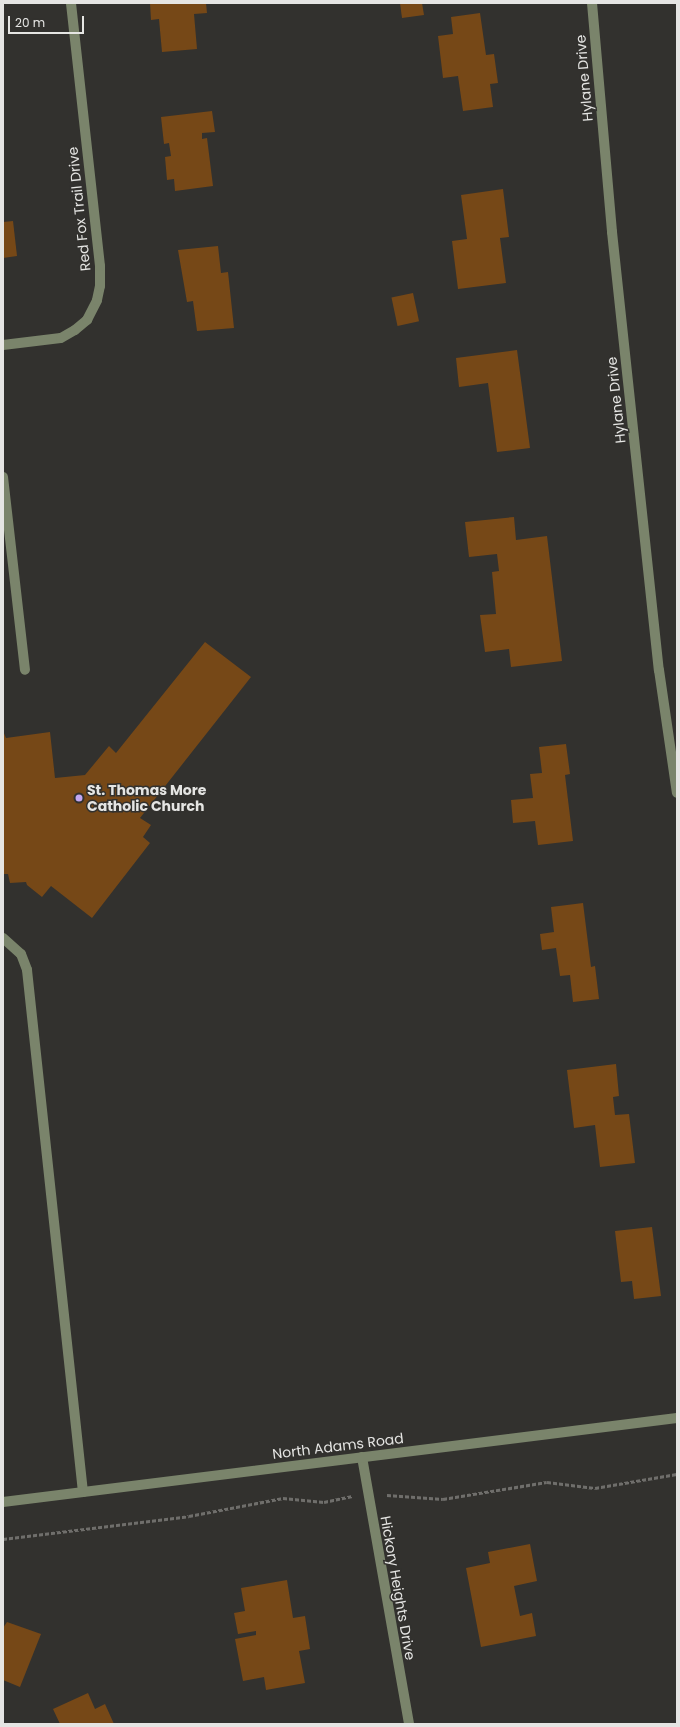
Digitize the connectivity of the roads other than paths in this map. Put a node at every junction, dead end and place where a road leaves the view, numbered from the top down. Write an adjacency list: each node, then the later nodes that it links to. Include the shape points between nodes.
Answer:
1 (71, 3): 3 (street, Red Fox Trail Drive, via 100,266 100,286 97,300 86,320 75,330 61,338)
2 (592, 3): 6 (street, Hylane Drive, via 612,232 659,670)
3 (3, 346)
4 (3, 478): 5 (street)
5 (26, 670)
6 (677, 793)
7 (3, 938): 10 (street, via 21,954 27,970)
8 (677, 1418): 9 (street, North Adams Road)
9 (362, 1457): 10 (street, North Adams Road); 12 (street, Hickory Heights Drive)
10 (83, 1492): 11 (street, North Adams Road)
11 (3, 1502)
12 (409, 1724)

